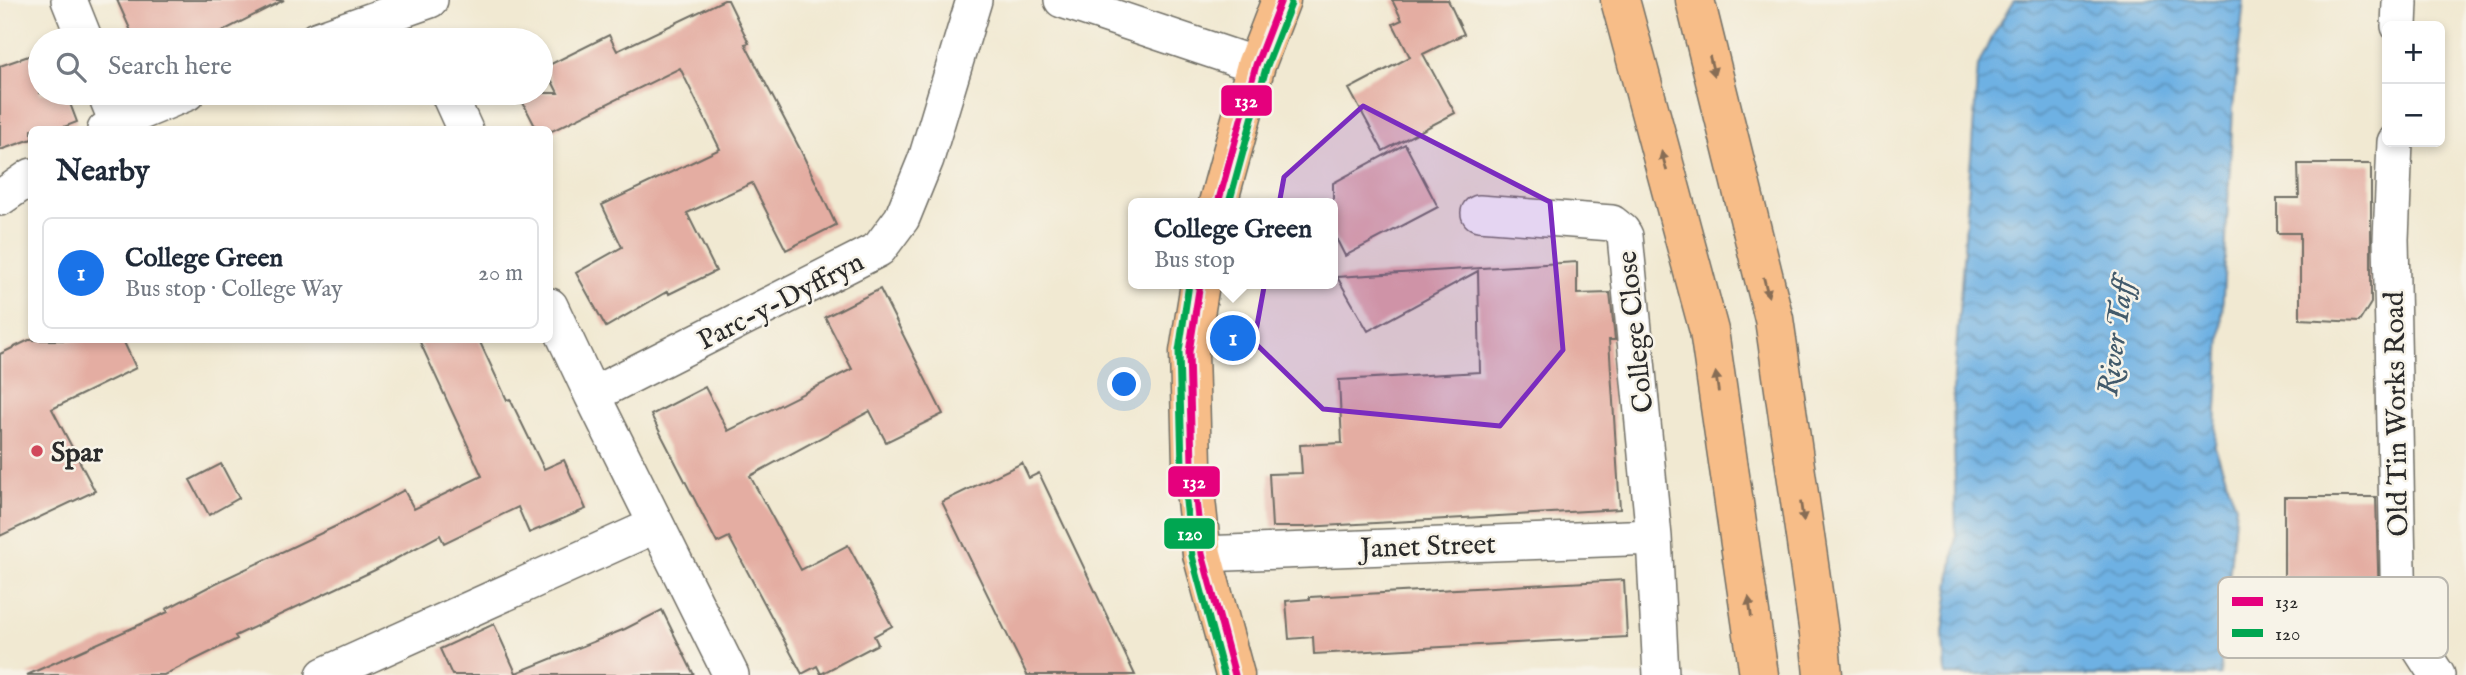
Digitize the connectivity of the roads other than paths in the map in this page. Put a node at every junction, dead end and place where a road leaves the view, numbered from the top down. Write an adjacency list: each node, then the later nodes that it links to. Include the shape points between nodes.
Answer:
1 (69, 0): 8 (street)
2 (430, 0): 9 (street)
3 (974, 0): 22 (street, Parc-y-Dyffryn, via 926,159 902,218 879,249)
4 (1062, 0): 10 (street)
5 (1281, 0): 10 (main road)
6 (1620, 0): 32 (main road, one-way to 6, via 1709,331)
7 (1695, 0): 33 (main road, one-way to 33, via 1774,319)
8 (80, 28)
9 (350, 28)
10 (1256, 65): 18 (main road)
11 (144, 105): 13 (street)
12 (454, 105): 14 (street)
13 (109, 115)
14 (463, 126)
15 (2395, 147): 26 (street, Old Tin Works Road, via 2391,239)
16 (28, 179): 17 (street)
17 (0, 198)
18 (1219, 198)
19 (1479, 213): 24 (street, College Close, via 1612,223 1625,236)
20 (1199, 289): 25 (main road, via 1189,352 1192,464)
21 (553, 312): 22 (street)
22 (592, 395): 23 (street)
23 (656, 525): 28 (street); 29 (street)
24 (1654, 537): 25 (street, Janet Street); 31 (street, College Close)
25 (1202, 554): 30 (main road)
26 (2398, 577)
27 (2426, 658): 34 (street, Old Tin Works Road)
28 (324, 675)
29 (731, 675)
30 (1235, 675)
31 (1661, 675)
32 (1759, 675)
33 (1823, 675)
34 (2437, 675)

